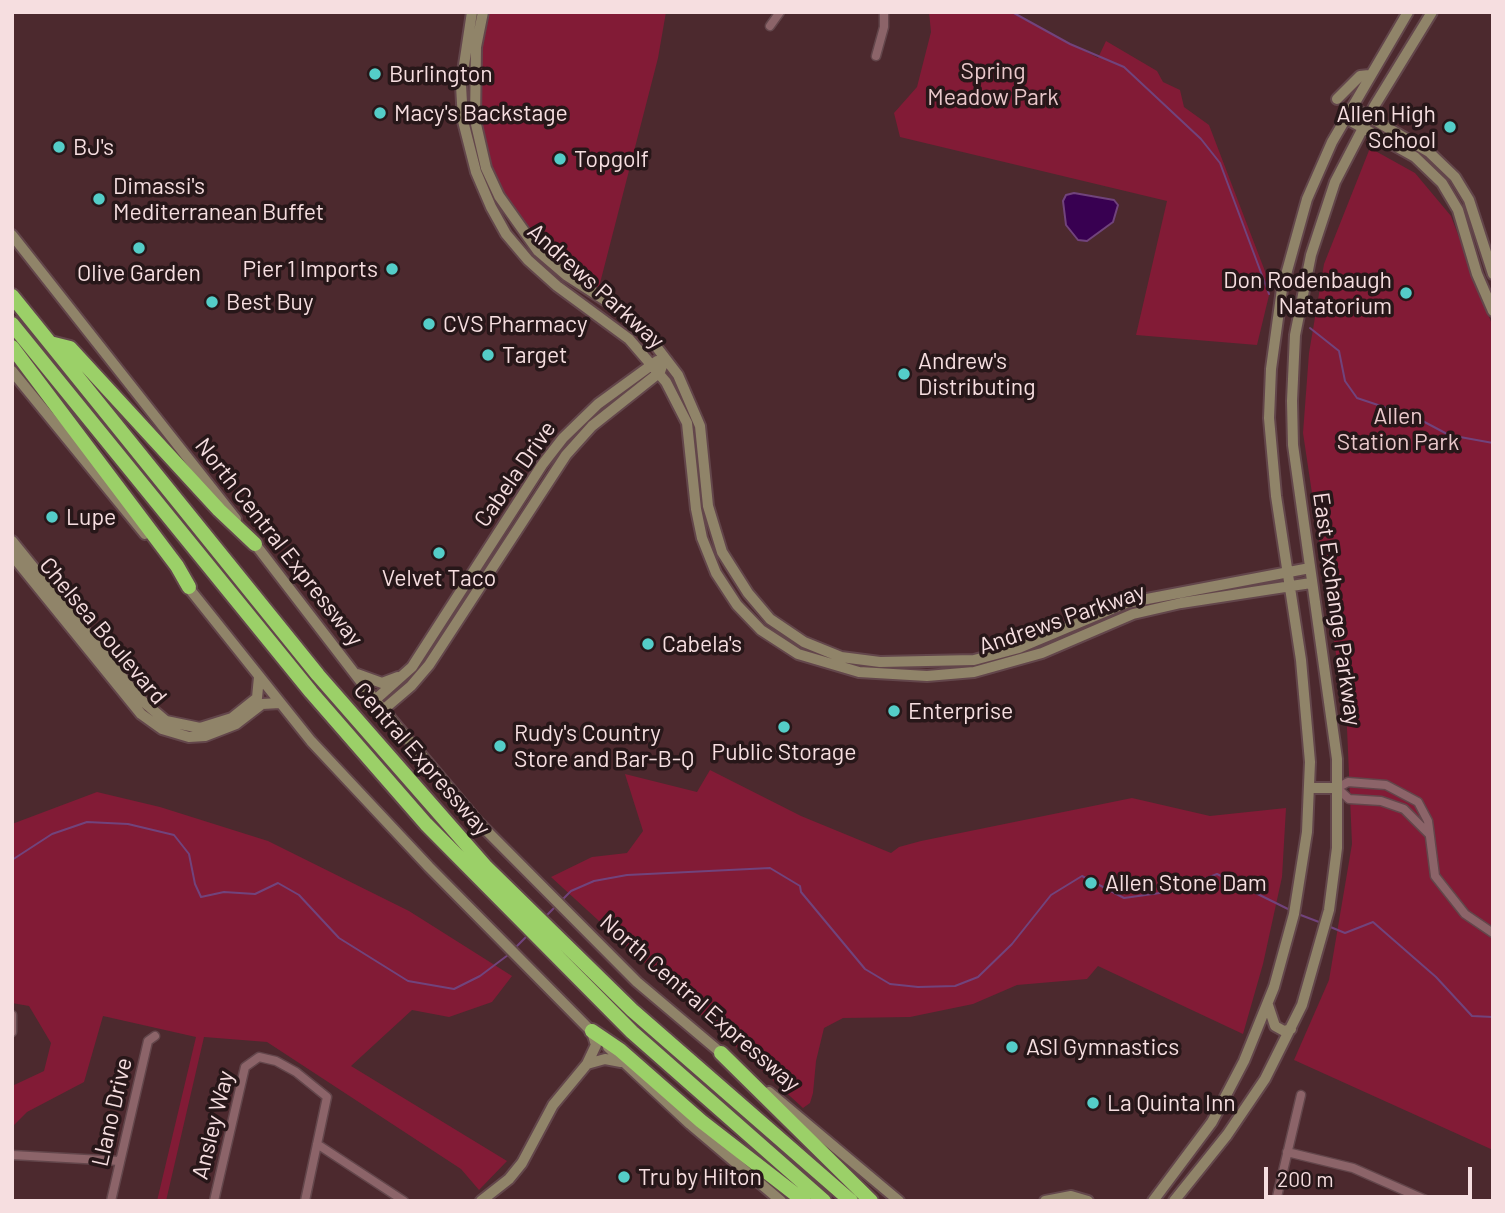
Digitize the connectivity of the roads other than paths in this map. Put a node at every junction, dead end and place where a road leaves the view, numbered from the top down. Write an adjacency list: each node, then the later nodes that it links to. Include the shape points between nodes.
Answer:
1 (472, 12): 15 (main road, Andrews Parkway, via 461,85 463,121)
2 (483, 12): 15 (main road, Andrews Parkway, via 474,85)
3 (780, 12): 7 (street)
4 (884, 12): 8 (street)
5 (1408, 12): 9 (main road, East Exchange Parkway)
6 (1432, 12): 12 (main road, East Exchange Parkway)
7 (769, 26)
8 (876, 56)
9 (1369, 75): 10 (main road, via 1360,76); 11 (main road, East Exchange Parkway)
10 (1337, 99)
11 (1352, 107): 12 (main road); 13 (main road, East Exchange Parkway)
12 (1368, 116): 14 (main road, East Exchange Parkway); 16 (main road, via 1438,160 1465,192)
13 (1345, 118): 14 (main road); 28 (main road, East Exchange Parkway, via 1315,180 1292,247)
14 (1362, 127): 17 (main road, via 1430,170 1449,193); 29 (main road, East Exchange Parkway, via 1333,186 1315,239 1299,313)
15 (481, 170): 25 (main road, Andrews Parkway, via 538,251 622,311); 26 (main road, Andrews Parkway, via 506,234 528,260 629,339)
16 (1477, 225): 17 (main road); 19 (main road)
17 (1464, 229): 21 (main road)
18 (12, 235): 32 (main road, North Central Expressway)
19 (1493, 274)
20 (12, 296): 23 (highway, Central Expressway)
21 (1493, 311)
22 (12, 324): 57 (highway, Central Expressway, via 347,735 434,833)
23 (50, 343): 32 (highway, via 70,348); 57 (highway, Central Expressway, via 344,705)
24 (12, 348): 38 (highway)
25 (666, 357): 26 (main road, Cabela Drive); 34 (main road, Andrews Parkway, via 697,416 709,514)
26 (656, 368): 30 (main road, Andrews Parkway, via 687,424); 48 (main road, Cabela Drive, via 598,404 563,438); 53 (main road, Cabela Drive, via 566,455 429,665)
27 (12, 371): 38 (main road)
28 (1270, 372): 29 (main road); 36 (main road, East Exchange Parkway, via 1270,431)
29 (1293, 373): 35 (main road, East Exchange Parkway, via 1293,445)
30 (695, 489): 34 (main road, via 701,496 713,548); 43 (main road, Andrews Parkway, via 702,538 716,573)
31 (12, 541): 50 (main road, Chelsea Boulevard, via 139,698 166,721 200,728 232,718 257,698)
32 (256, 544): 47 (main road, North Central Expressway)
33 (12, 555): 52 (main road, Chelsea Boulevard, via 141,714 162,729 189,737 205,736 236,724 262,704)
34 (724, 556): 42 (main road, Andrews Parkway)
35 (1310, 568): 36 (main road, Andrews Parkway); 37 (main road, East Exchange Parkway)
36 (1287, 572): 39 (main road, East Exchange Parkway); 40 (main road, Andrews Parkway)
37 (1311, 583): 39 (main road, Andrews Parkway); 55 (main road, East Exchange Parkway, via 1335,732)
38 (189, 587): 50 (main road)
39 (1290, 587): 41 (main road, Andrews Parkway); 54 (main road, East Exchange Parkway)
40 (1140, 599): 41 (main road); 44 (main road, Andrews Parkway)
41 (1143, 612): 45 (main road, Andrews Parkway)
42 (770, 619): 43 (main road); 46 (main road, Andrews Parkway, via 804,642 841,656)
43 (761, 630): 49 (main road, Andrews Parkway, via 798,654 839,669)
44 (1057, 633): 45 (main road); 46 (main road, Andrews Parkway, via 996,655)
45 (1062, 644): 49 (main road, Andrews Parkway, via 995,668)
46 (927, 663): 49 (main road)
47 (353, 673): 48 (main road, via 382,683); 51 (main road, North Central Expressway)
48 (404, 675): 51 (main road, Cabela Drive)
49 (927, 676)
50 (259, 677): 52 (main road)
51 (375, 700): 53 (main road, North Central Expressway)
52 (280, 703): 63 (main road, via 388,825)
53 (383, 710): 66 (main road, North Central Expressway, via 478,822 582,929)
54 (1310, 788): 55 (main road); 60 (main road, East Exchange Parkway, via 1302,874)
55 (1337, 788): 56 (street, via 1349,799 1404,808); 56 (street, via 1348,782 1374,783 1401,791 1424,810); 62 (main road, East Exchange Parkway, via 1334,878 1313,972)
56 (1429, 834): 58 (street, via 1435,876 1465,914)
57 (512, 903): 59 (highway, Central Expressway)
58 (1493, 933)
59 (559, 951): 83 (highway, Central Expressway, via 680,1076); 84 (highway, Central Expressway)
60 (1268, 1005): 62 (main road, via 1275,1026); 70 (main road, East Exchange Parkway)
61 (13, 1016): 64 (street)
62 (1291, 1029): 71 (main road, East Exchange Parkway)
63 (592, 1031): 67 (main road); 68 (main road, via 596,1045); 82 (highway)
64 (12, 1032)
65 (155, 1036): 75 (street, Llano Drive, via 148,1041)
66 (721, 1053): 85 (highway); 86 (main road, North Central Expressway)
67 (624, 1063): 68 (main road, via 605,1059); 81 (main road)
68 (587, 1065): 80 (main road, via 553,1105 522,1163)
69 (1301, 1095): 73 (street)
70 (1220, 1106): 71 (main road); 89 (main road, East Exchange Parkway)
71 (1239, 1118): 90 (main road, East Exchange Parkway)
72 (317, 1144): 77 (street, Ansley Way, via 327,1097 276,1061 252,1059 246,1067); 78 (street); 79 (street)
73 (1287, 1152): 91 (street); 92 (street, via 1353,1168)
74 (12, 1155): 75 (street)
75 (120, 1161): 76 (street, Llano Drive)
76 (111, 1201)
77 (214, 1201)
78 (304, 1201)
79 (404, 1201)
80 (481, 1201)
81 (781, 1201)
82 (804, 1201)
83 (824, 1201)
84 (851, 1201)
85 (871, 1201)
86 (899, 1201)
87 (1045, 1201): 88 (main road, via 1071,1196)
88 (1088, 1201)
89 (1153, 1201)
90 (1174, 1201)
91 (1276, 1201)
92 (1427, 1201)

